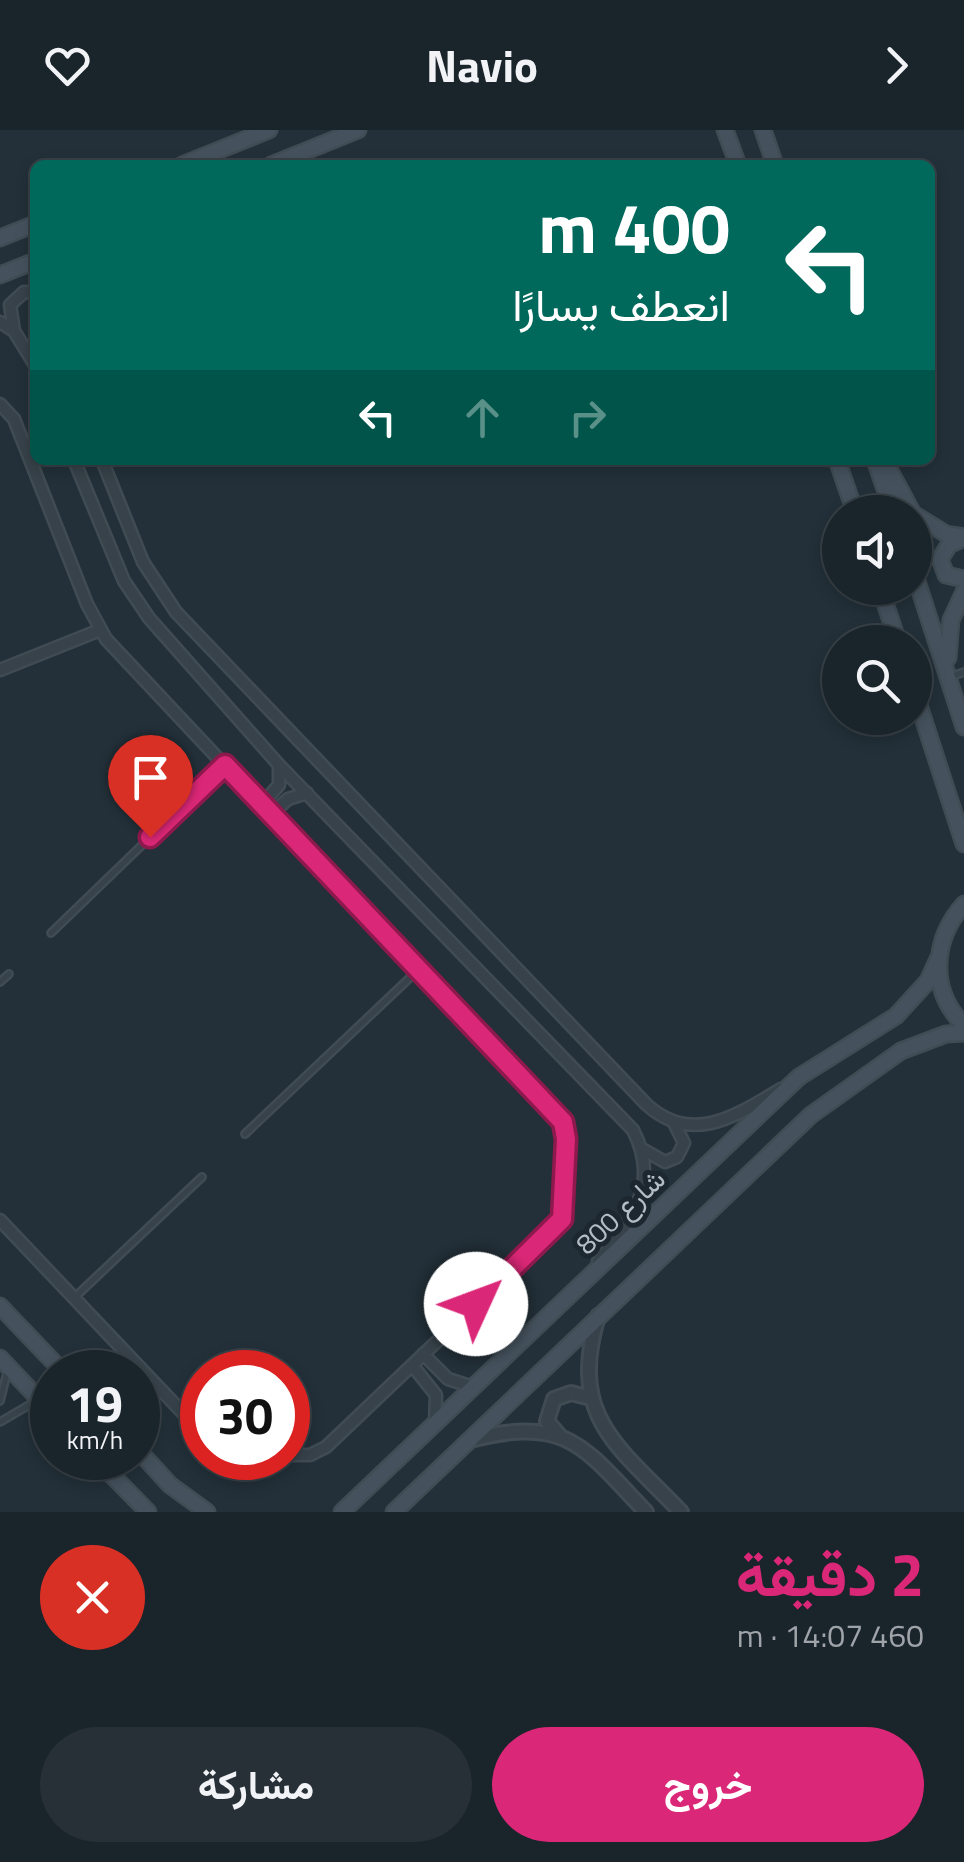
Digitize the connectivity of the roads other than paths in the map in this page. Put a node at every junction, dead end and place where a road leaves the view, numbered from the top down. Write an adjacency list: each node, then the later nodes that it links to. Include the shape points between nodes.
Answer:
1 (269, 130): 5 (main road)
2 (358, 130): 6 (main road)
3 (726, 130): 7 (main road)
4 (763, 130): 8 (main road)
5 (194, 160)
6 (284, 160)
7 (736, 160)
8 (773, 160)
9 (30, 226): 10 (main road)
10 (0, 238)
11 (30, 262): 12 (main road)
12 (0, 275)
13 (30, 292): 15 (street, via 10,305)
14 (0, 322): 15 (street)
15 (14, 331): 16 (street)
16 (30, 357)
17 (0, 404): 18 (street)
18 (30, 458)
19 (33, 465): 33 (street)
20 (76, 465): 39 (street, via 135,599)
21 (104, 465): 53 (street, via 143,562 186,624 647,1105)
22 (839, 465): 25 (main road)
23 (877, 465): 26 (main road)
24 (887, 465): 27 (main road)
25 (848, 495)
26 (887, 495)
27 (903, 495)
28 (932, 525): 29 (main road)
29 (964, 538): 30 (main road, via 940,559 946,575)
30 (964, 579)
31 (964, 592): 35 (main road, via 951,620)
32 (927, 605): 35 (main road)
33 (100, 630): 34 (street); 38 (street)
34 (0, 670)
35 (954, 673): 36 (main road)
36 (964, 727)
37 (929, 735): 43 (main road)
38 (225, 765): 41 (street); 46 (lane)
39 (278, 765): 40 (street); 41 (street, via 279,785)
40 (307, 793): 42 (street); 55 (street, via 621,1117)
41 (262, 804): 42 (street)
42 (272, 814): 48 (street)
43 (964, 844)
44 (964, 890): 45 (main road, شارع 800)
45 (963, 906): 47 (main road, شارع 800)
46 (51, 933)
47 (938, 959): 51 (main road, via 945,1000); 52 (main road, شارع 800, via 896,1016)
48 (419, 970): 54 (lane); 63 (street, via 559,1117 566,1139 559,1224)
49 (8, 974): 50 (lane)
50 (0, 982)
51 (964, 1029): 61 (main road, via 901,1051 811,1115)
52 (799, 1078): 53 (street, via 727,1122); 58 (main road, شارع 800)
53 (673, 1122): 55 (street, via 684,1143 677,1157 656,1160)
54 (245, 1134)
55 (640, 1146): 58 (street, via 646,1175 640,1205)
56 (202, 1177): 59 (lane)
57 (0, 1220): 59 (street)
58 (580, 1284): 66 (main road, شارع 800)
59 (74, 1298): 71 (street)
60 (0, 1306): 62 (main road)
61 (598, 1316): 68 (street, via 587,1358); 75 (main road)
62 (42, 1350)
63 (423, 1354): 65 (street); 66 (street, via 448,1379)
64 (4, 1361): 67 (main road); 69 (lane, via 8,1382)
65 (412, 1365): 73 (street, via 436,1395); 76 (street, via 326,1447)
66 (473, 1387): 73 (main road, شارع 800)
67 (30, 1388)
68 (590, 1398): 74 (street, via 571,1393 554,1399 548,1421); 84 (street, via 608,1435)
69 (0, 1402)
70 (30, 1405): 72 (lane)
71 (180, 1410)
72 (0, 1422)
73 (435, 1424): 81 (main road, شارع 800)
74 (559, 1435): 75 (street, via 518,1429); 83 (street, via 586,1449)
75 (467, 1440): 82 (main road)
76 (310, 1454)
77 (160, 1474): 80 (main road)
78 (117, 1480): 79 (main road)
79 (148, 1512)
80 (207, 1512)
81 (342, 1512)
82 (394, 1512)
83 (646, 1512)
84 (681, 1512)

